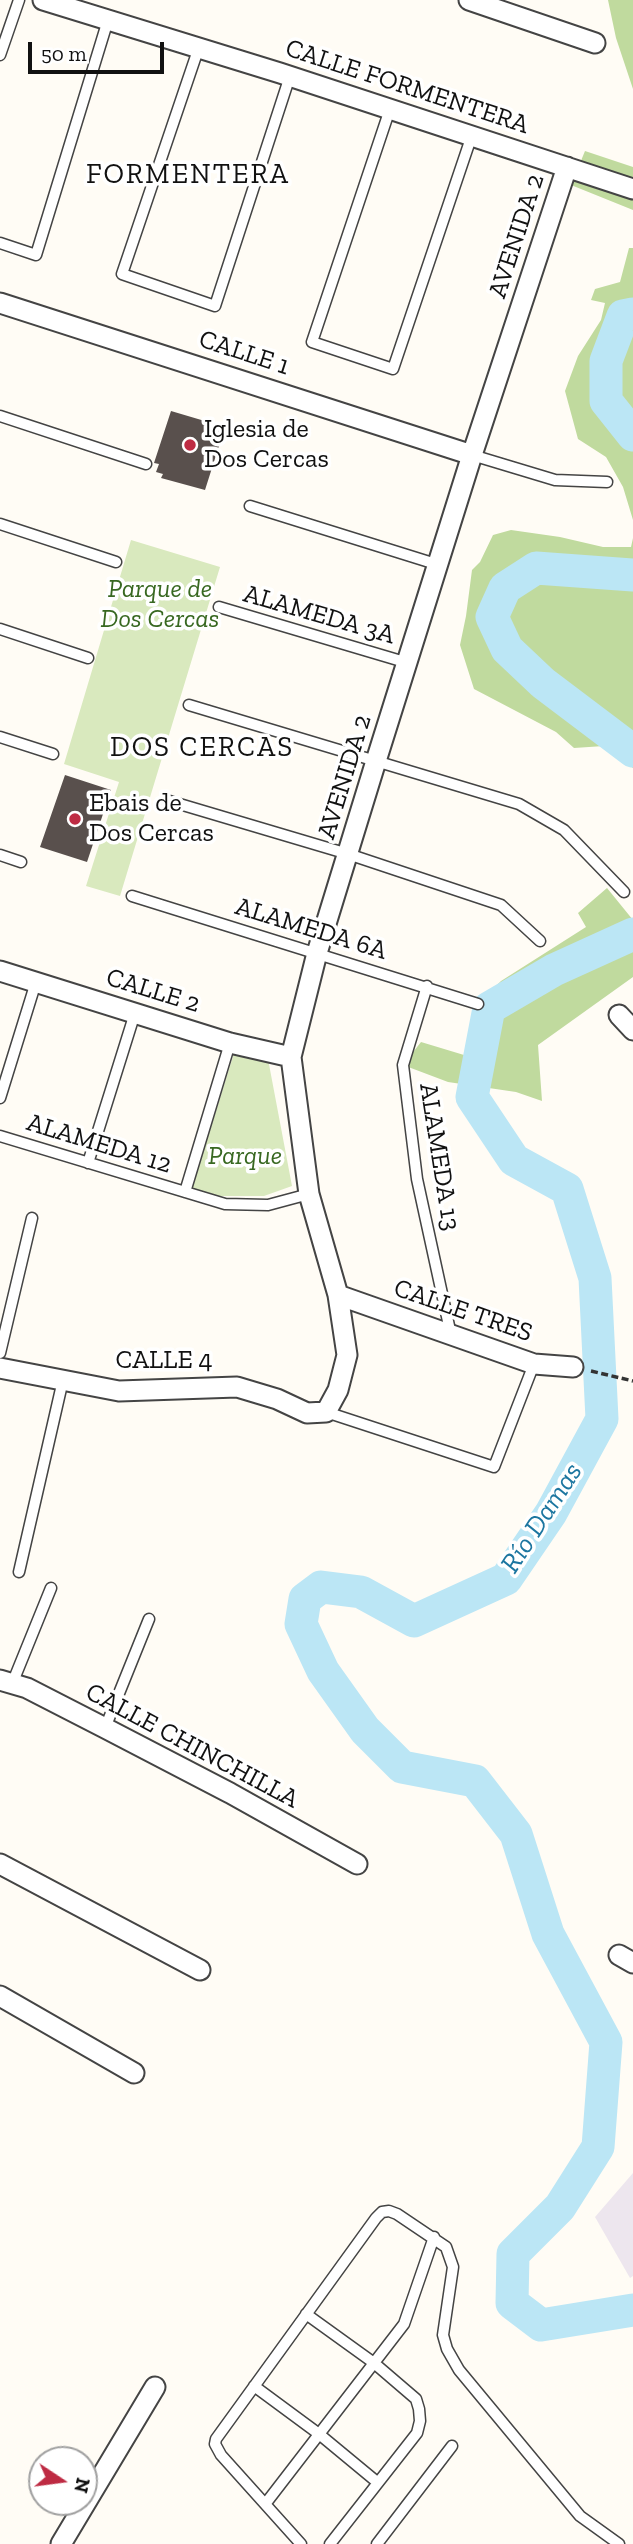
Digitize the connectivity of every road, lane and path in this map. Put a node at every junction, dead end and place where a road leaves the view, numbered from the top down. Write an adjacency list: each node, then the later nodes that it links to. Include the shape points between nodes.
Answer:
1 (19, 0): 7 (lane)
2 (43, 0): 4 (street, CALLE FORMENTERA)
3 (469, 0): 5 (street)
4 (108, 20): 6 (street, CALLE FORMENTERA); 13 (lane, via 36,255)
5 (596, 43)
6 (199, 47): 8 (street, CALLE FORMENTERA); 8 (lane, via 122,274 215,306)
7 (0, 55)
8 (290, 76): 9 (street, CALLE FORMENTERA)
9 (390, 109): 10 (street, CALLE FORMENTERA); 10 (lane, via 312,342 393,369)
10 (472, 135): 11 (street, CALLE FORMENTERA)
11 (567, 167): 12 (street, CALLE FORMENTERA); 16 (street, AVENIDA 2)
12 (633, 189)
13 (0, 243)
14 (0, 303): 16 (street, CALLE 1)
15 (0, 416): 17 (lane)
16 (472, 455): 18 (lane, via 555,480); 22 (street, AVENIDA 2)
17 (146, 464)
18 (607, 482)
19 (250, 506): 22 (lane)
20 (0, 524): 21 (lane)
21 (116, 562)
22 (439, 565): 26 (street, AVENIDA 2)
23 (219, 607): 26 (lane, ALAMEDA 3A)
24 (0, 629): 25 (lane)
25 (88, 658)
26 (408, 663): 30 (street, AVENIDA 2)
27 (189, 705): 30 (lane)
28 (0, 737): 29 (lane)
29 (53, 754)
30 (376, 761): 32 (street, AVENIDA 2); 35 (lane, via 519,804 564,830)
31 (166, 800): 32 (lane)
32 (348, 854): 37 (lane, via 501,905); 38 (street, AVENIDA 2)
33 (0, 855): 34 (lane)
34 (21, 862)
35 (624, 892)
36 (132, 896): 38 (lane, ALAMEDA 6A)
37 (540, 941)
38 (317, 953): 41 (lane, ALAMEDA 6A); 47 (street, AVENIDA 2)
39 (0, 971): 40 (street, CALLE 2)
40 (36, 982): 43 (street, CALLE 2); 48 (lane)
41 (426, 986): 42 (lane, ALAMEDA 6A); 55 (lane, ALAMEDA 13, via 404,1065 417,1179)
42 (478, 1004)
43 (135, 1013): 46 (street, CALLE 2); 50 (lane)
44 (619, 1015): 45 (street)
45 (633, 1030)
46 (230, 1043): 47 (street, CALLE 2); 51 (lane)
47 (291, 1057): 52 (street, AVENIDA 2)
48 (0, 1098)
49 (0, 1136): 50 (lane, ALAMEDA 12)
50 (88, 1163): 51 (lane, ALAMEDA 12)
51 (185, 1192): 52 (lane, ALAMEDA 12, via 225,1204 268,1205)
52 (309, 1194): 54 (street, AVENIDA 2)
53 (32, 1218): 56 (lane)
54 (338, 1295): 55 (street, CALLE TRES); 62 (street, AVENIDA 2, via 347,1355 338,1390)
55 (451, 1335): 57 (street, CALLE TRES)
56 (0, 1353)
57 (534, 1364): 58 (street, CALLE TRES); 62 (lane, via 494,1467)
58 (573, 1367): 61 (path)
59 (0, 1368): 60 (street, CALLE 4)
60 (63, 1380): 62 (street, CALLE 4, via 119,1391 237,1387 307,1413); 63 (lane)
61 (633, 1381)
62 (326, 1412)
63 (19, 1572)
64 (51, 1588): 66 (lane)
65 (149, 1619): 67 (lane)
66 (6, 1682): 67 (street, CALLE CHINCHILLA)
67 (105, 1728): 69 (street, CALLE CHINCHILLA)
68 (0, 1864): 70 (street)
69 (357, 1864)
70 (200, 1970)
71 (0, 1996): 72 (street)
72 (134, 2073)
73 (434, 2237): 74 (lane, via 397,2214 382,2212); 75 (lane, via 404,2324); 86 (lane, via 446,2247 453,2267 443,2335 459,2371 580,2516)
74 (306, 2314): 75 (lane); 76 (lane)
75 (374, 2363): 78 (lane); 80 (lane, via 416,2399 420,2421 417,2433)
76 (254, 2386): 78 (lane); 81 (lane, via 215,2444)
77 (155, 2387): 82 (street)
78 (319, 2434): 80 (lane); 81 (lane)
79 (452, 2446): 85 (lane)
80 (377, 2482): 84 (lane)
81 (266, 2503): 83 (lane)
82 (61, 2544)
83 (301, 2544)
84 (330, 2544)
85 (377, 2544)
86 (619, 2544)

